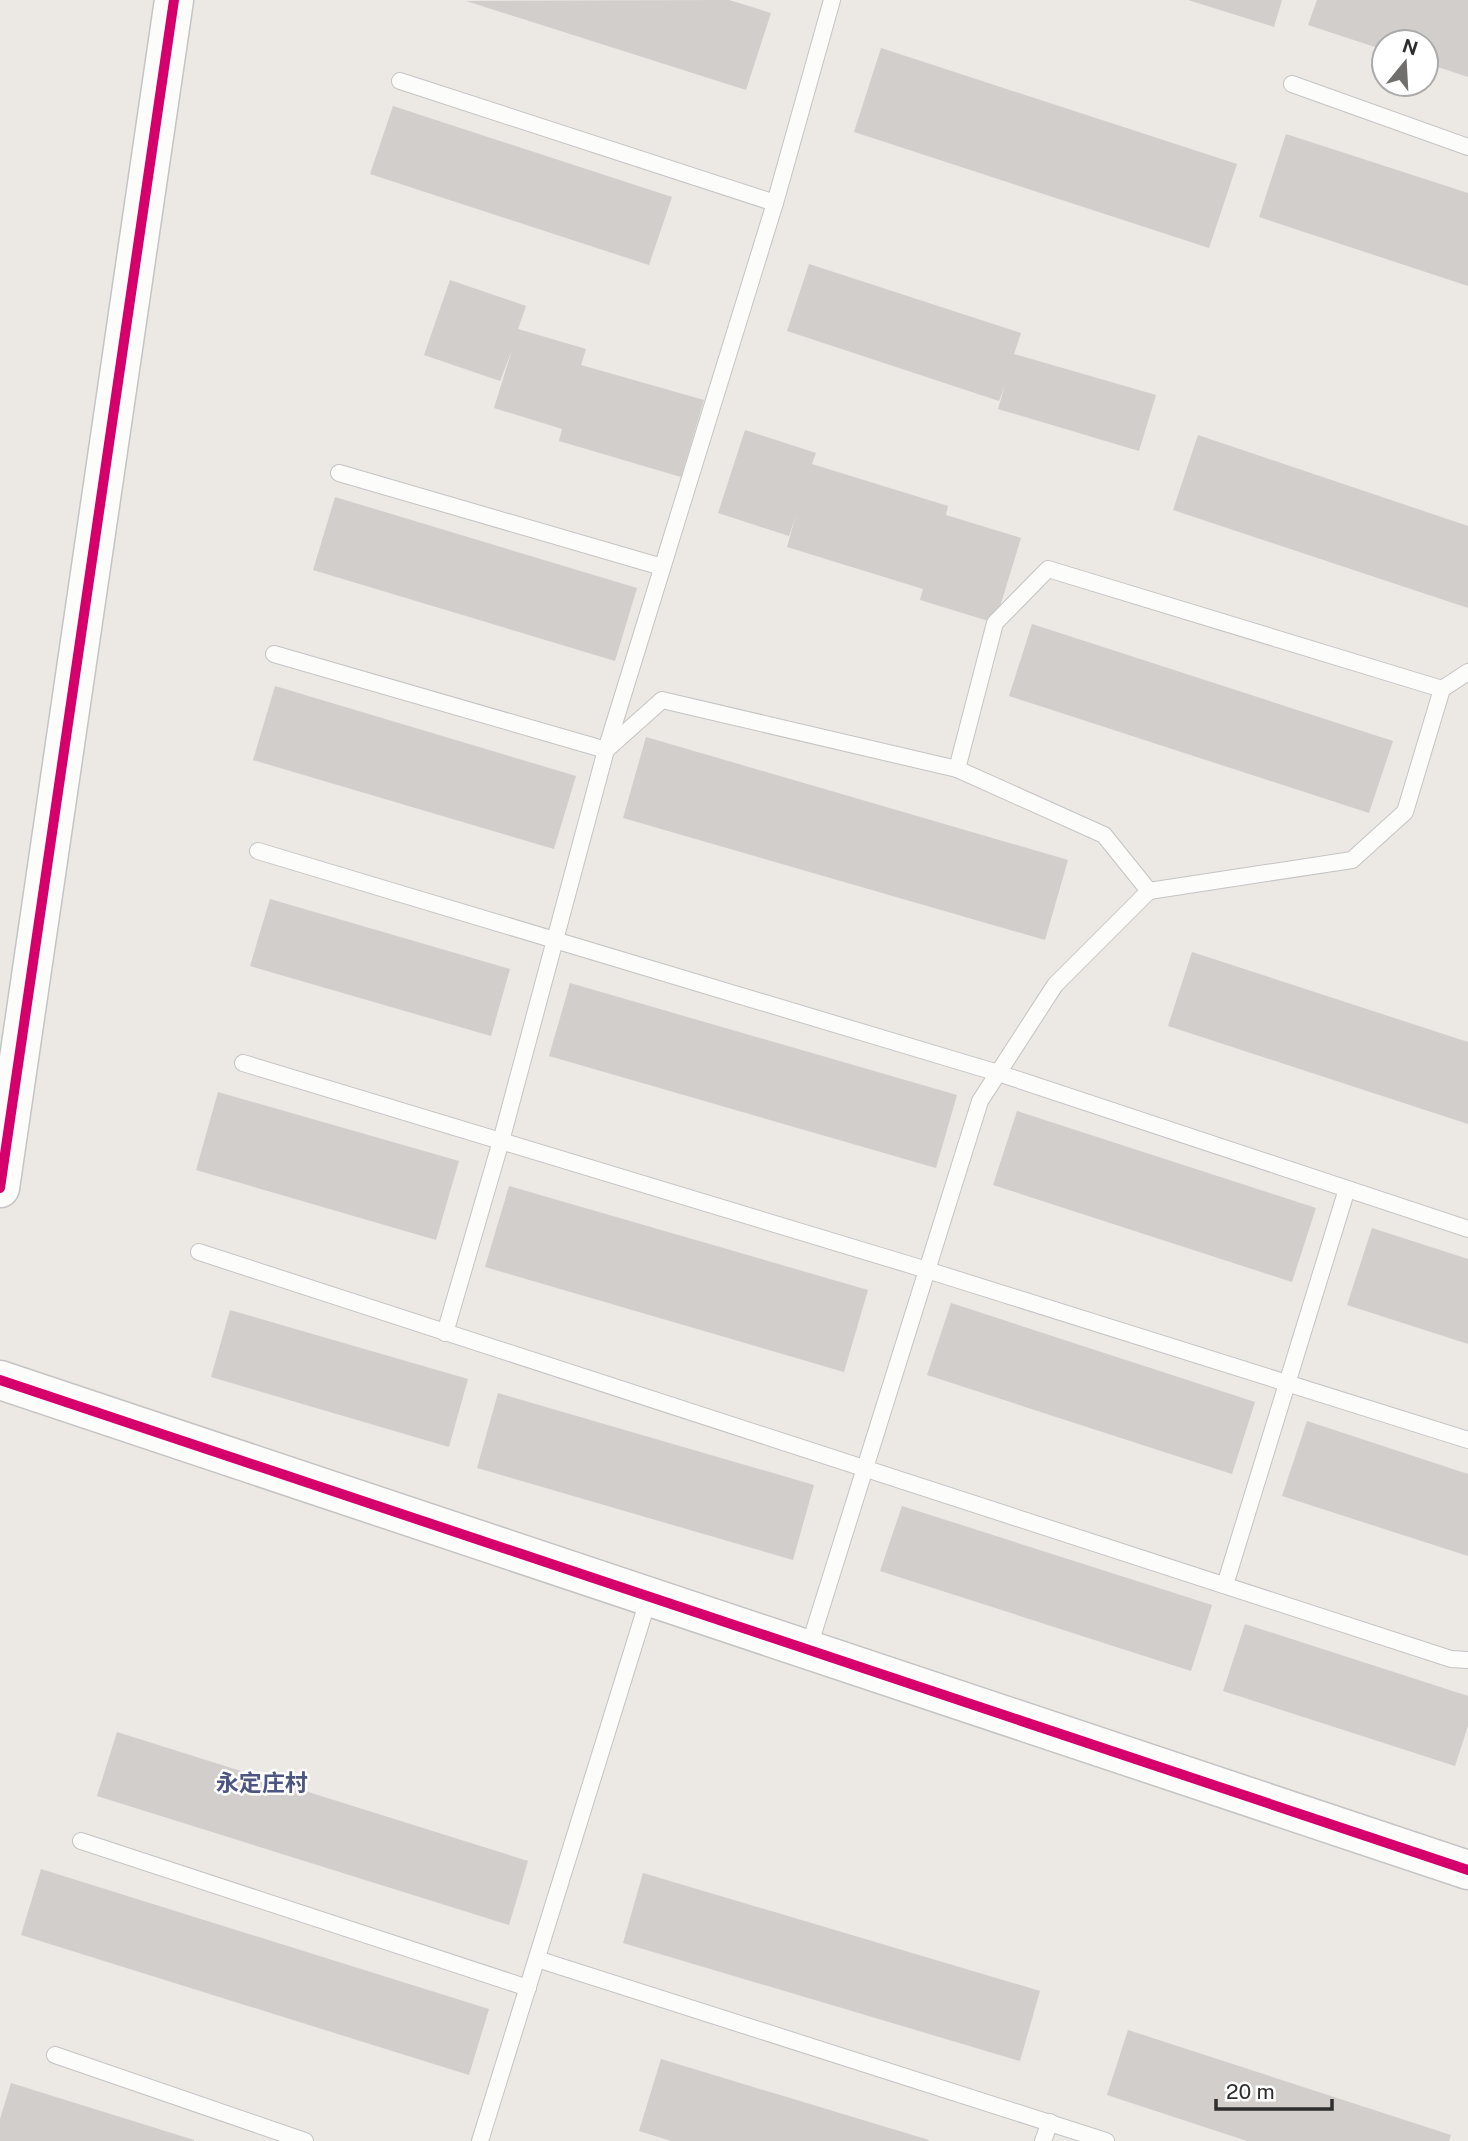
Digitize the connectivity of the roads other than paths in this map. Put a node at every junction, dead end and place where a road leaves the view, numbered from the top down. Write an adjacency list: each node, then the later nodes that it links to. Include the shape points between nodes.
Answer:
1 (174, 0): 20 (street)
2 (832, 0): 6 (lane)
3 (400, 81): 6 (lane)
4 (1292, 84): 5 (lane)
5 (1468, 147)
6 (775, 203): 8 (lane)
7 (339, 473): 8 (lane)
8 (662, 567): 12 (lane)
9 (274, 654): 12 (lane)
10 (1468, 672): 11 (lane)
11 (1442, 689): 13 (lane, via 1048,569 995,623); 15 (lane, via 1405,812 1352,860)
12 (606, 750): 13 (lane, via 662,700); 16 (lane)
13 (957, 769): 15 (lane, via 1104,835)
14 (258, 851): 16 (lane)
15 (1149, 891): 18 (lane, via 1055,985)
16 (555, 940): 18 (lane); 19 (lane)
17 (243, 1063): 19 (lane)
18 (998, 1073): 21 (lane); 24 (lane, via 980,1101)
19 (501, 1141): 24 (lane); 25 (lane)
20 (0, 1188)
21 (1347, 1189): 22 (lane); 27 (lane)
22 (1468, 1229)
23 (199, 1252): 25 (lane)
24 (927, 1270): 27 (lane); 29 (lane)
25 (445, 1333): 29 (lane)
26 (0, 1380): 31 (street)
27 (1288, 1384): 28 (lane); 30 (lane)
28 (1468, 1440)
29 (865, 1467): 30 (lane); 32 (lane)
30 (1225, 1585): 33 (lane, via 1451,1659)
31 (649, 1597): 32 (street); 36 (lane)
32 (808, 1650): 35 (street)
33 (1468, 1660)
34 (81, 1842): 37 (lane)
35 (1468, 1870)
36 (537, 1959): 37 (lane); 39 (lane)
37 (528, 1988): 41 (lane)
38 (55, 2055): 40 (lane)
39 (1050, 2122): 42 (lane); 43 (lane)
40 (305, 2141)
41 (480, 2141)
42 (1043, 2141)
43 (1106, 2141)

